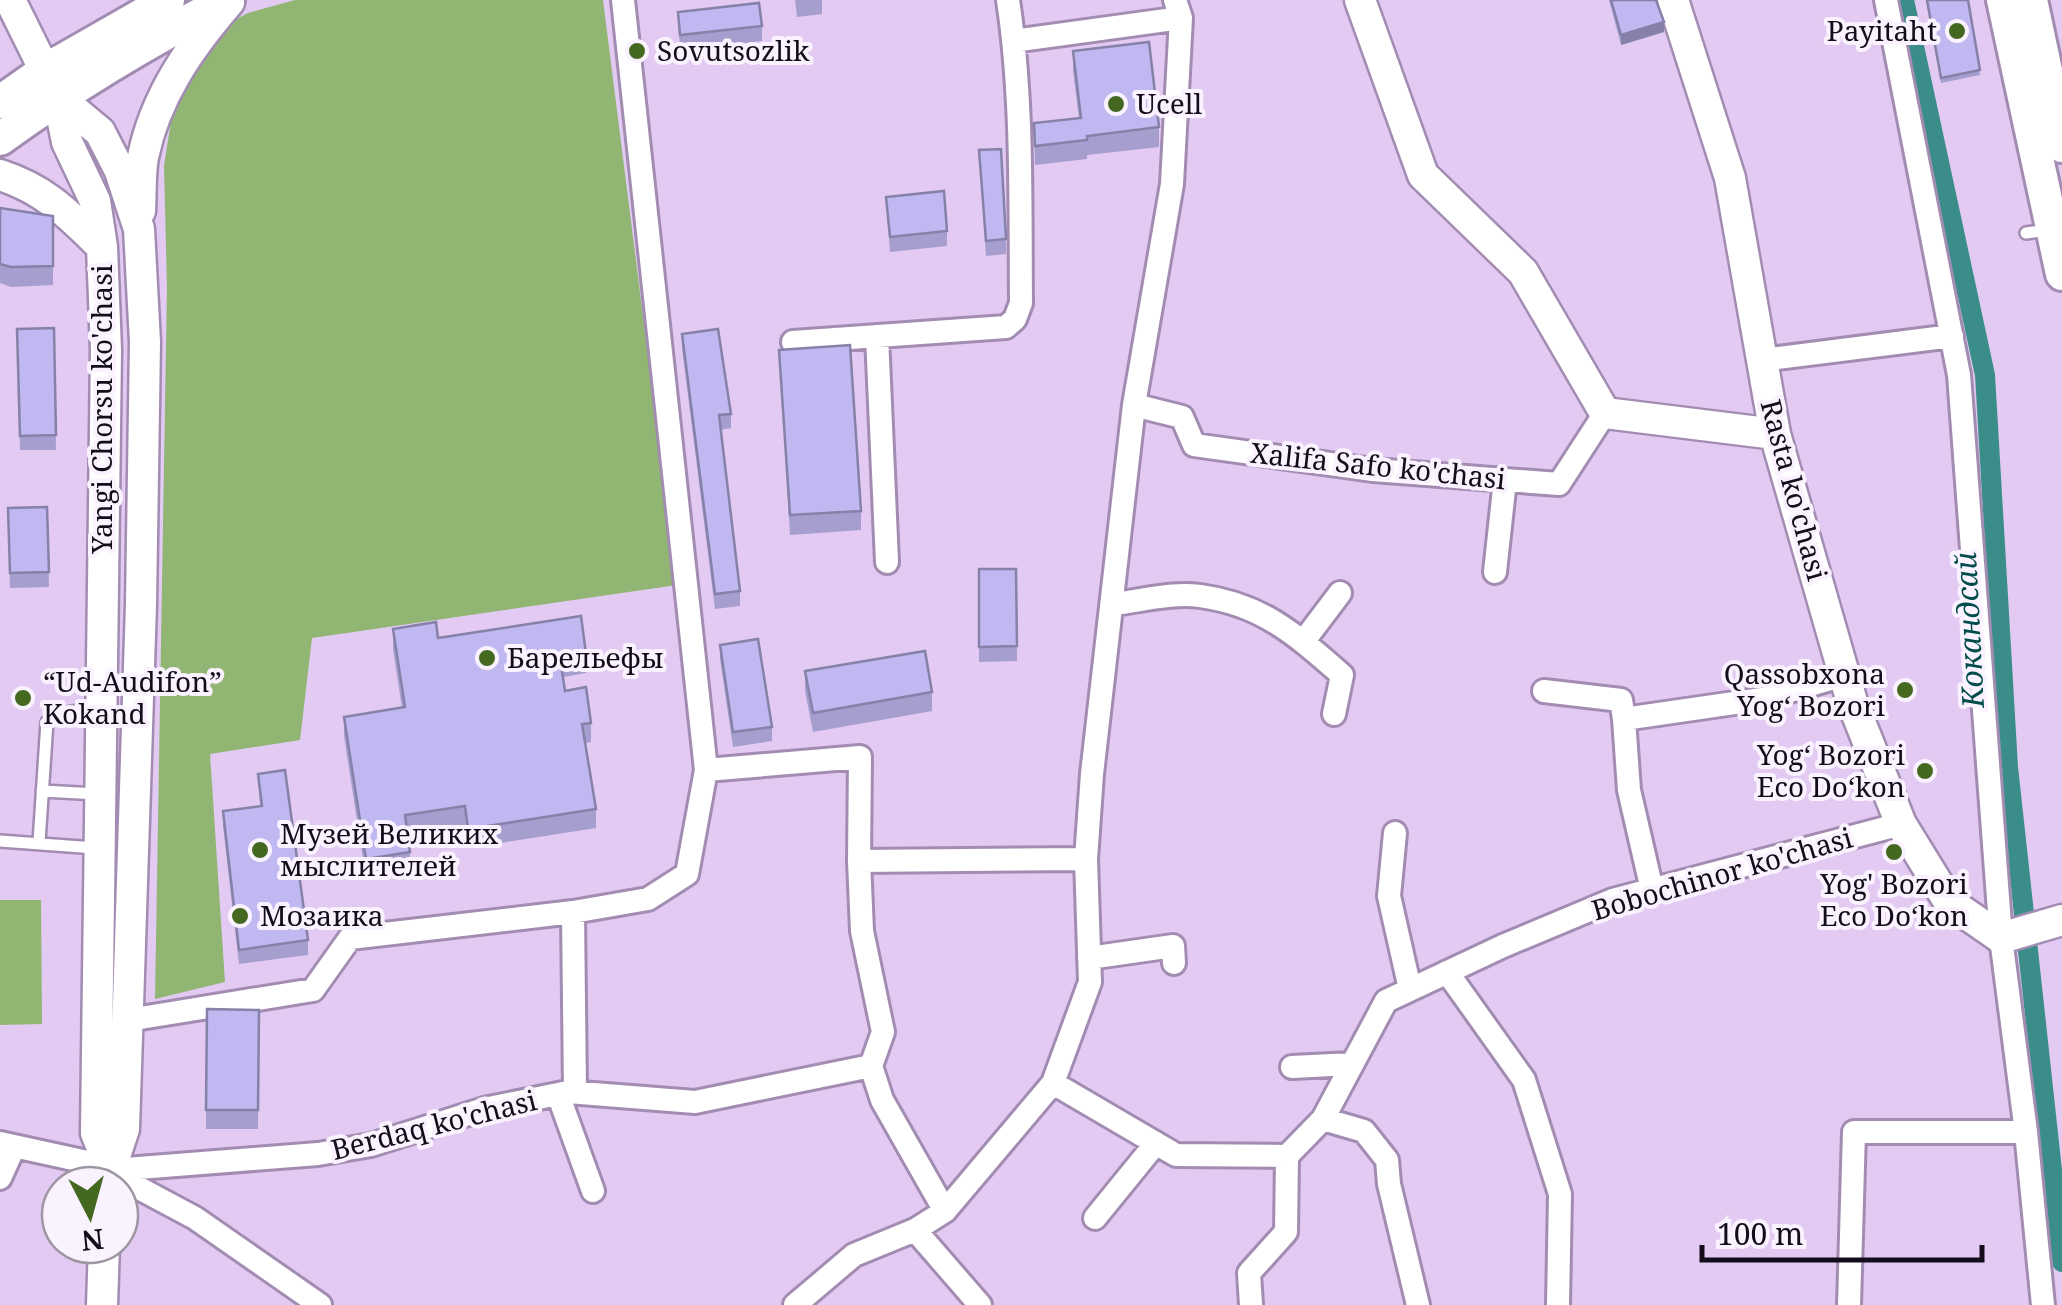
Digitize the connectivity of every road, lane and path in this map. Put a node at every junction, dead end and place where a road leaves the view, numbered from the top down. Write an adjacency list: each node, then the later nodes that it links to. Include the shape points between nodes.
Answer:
1 (10, 0): 13 (main road)
2 (168, 0): 13 (main road)
3 (230, 0): 13 (main road); 18 (main road, via 184,59 156,114 143,158)
4 (623, 0): 39 (street)
5 (1008, 0): 12 (street)
6 (1360, 0): 26 (main road, via 1423,176 1523,272)
7 (1673, 0): 24 (main road, Rasta ko'chasi, via 1730,178)
8 (1886, 0): 22 (street)
9 (2003, 0): 20 (main road, via 2039,231)
10 (2031, 0): 16 (main road)
11 (1178, 9): 12 (street); 25 (street, via 1172,184)
12 (1014, 42): 21 (street, via 1021,303 1016,319 1006,327)
13 (51, 84): 14 (main road); 15 (main road); 18 (main road, Yangi Chorsu ko'chasi, via 100,132); 19 (main road, Yangi Chorsu ko'chasi, via 94,201)
14 (0, 102)
15 (0, 139)
16 (2062, 146)
17 (0, 175): 19 (main road, via 53,199)
18 (139, 229): 57 (main road, Yangi Chorsu ko'chasi, via 144,417)
19 (102, 247): 36 (main road, Yangi Chorsu ko'chasi)
20 (2062, 274)
21 (876, 336): 23 (street); 29 (street)
22 (1952, 336): 24 (street); 52 (street)
23 (793, 342)
24 (1762, 360): 27 (main road, Rasta ko'chasi)
25 (1134, 405): 28 (street, Xalifa Safo ko'chasi, via 1182,416 1194,445); 32 (street)
26 (1604, 413): 27 (main road); 28 (street, Xalifa Safo ko'chasi, via 1559,484)
27 (1775, 434): 34 (main road, Rasta ko'chasi)
28 (1505, 480): 30 (street)
29 (887, 562)
30 (1496, 572)
31 (1340, 593): 33 (street)
32 (1114, 604): 33 (street, via 1197,595 1259,610); 47 (street)
33 (1303, 642): 37 (street, via 1342,674)
34 (1844, 675): 38 (street, via 1762,699); 42 (main road, Rasta ko'chasi)
35 (1544, 691): 38 (street, via 1621,700)
36 (101, 707): 40 (lane, via 47,722); 41 (main road, Yangi Chorsu ko'chasi)
37 (1334, 714)
38 (1624, 719): 49 (street, via 1629,790)
39 (706, 770): 48 (street, via 860,757); 50 (street, via 687,874 648,899)
40 (42, 791): 41 (lane); 45 (lane)
41 (100, 794): 46 (main road, Yangi Chorsu ko'chasi)
42 (1901, 824): 49 (street, Bobochinor ko'chasi); 52 (main road, Rasta ko'chasi, via 1949,902)
43 (1395, 833): 56 (street, via 1389,896)
44 (0, 841): 45 (lane)
45 (40, 842): 46 (lane)
46 (100, 848): 69 (main road, Yangi Chorsu ko'chasi, via 96,1133)
47 (1086, 859): 48 (street); 53 (street)
48 (859, 860): 59 (street, via 862,931 884,1032)
49 (1652, 890): 55 (street, Bobochinor ko'chasi, via 1613,900)
50 (573, 912): 57 (street, via 350,938 313,990); 62 (street)
51 (2055, 922): 52 (main road)
52 (2001, 938): 64 (street)
53 (1089, 958): 54 (street, via 1172,946); 61 (street, via 1090,982)
54 (1174, 962)
55 (1447, 972): 56 (street, Bobochinor ko'chasi); 86 (street, via 1524,1080 1560,1194)
56 (1410, 989): 58 (street, Bobochinor ko'chasi, via 1386,1001)
57 (128, 1020): 70 (main road, Yangi Chorsu ko'chasi, via 124,1129)
58 (1352, 1064): 60 (street); 63 (street, Bobochinor ko'chasi)
59 (872, 1066): 62 (street, Berdaq ko'chasi, via 696,1102); 75 (street, via 882,1100)
60 (1292, 1067)
61 (1053, 1082): 65 (street); 75 (street)
62 (566, 1093): 71 (street, Berdaq ko'chasi, via 484,1109 372,1145); 74 (street)
63 (1323, 1119): 67 (street, Bobochinor ko'chasi); 85 (street, via 1364,1132 1387,1160)
64 (2026, 1132): 79 (street); 87 (street, via 1854,1132)
65 (1156, 1143): 67 (street, via 1176,1155); 76 (street)
66 (7, 1145): 68 (street); 72 (street)
67 (1287, 1156): 84 (street, via 1286,1232 1249,1274)
68 (78, 1165)
69 (107, 1165)
70 (113, 1165)
71 (140, 1171)
72 (0, 1178)
73 (140, 1189): 81 (street)
74 (593, 1192)
75 (945, 1211): 77 (street)
76 (1095, 1218)
77 (915, 1230): 82 (street, via 854,1255); 83 (street)
78 (103, 1265): 80 (main road)
79 (2040, 1304)
80 (102, 1305)
81 (320, 1305)
82 (795, 1305)
83 (980, 1305)
84 (1251, 1305)
85 (1418, 1305)
86 (1558, 1305)
87 (1849, 1305)

